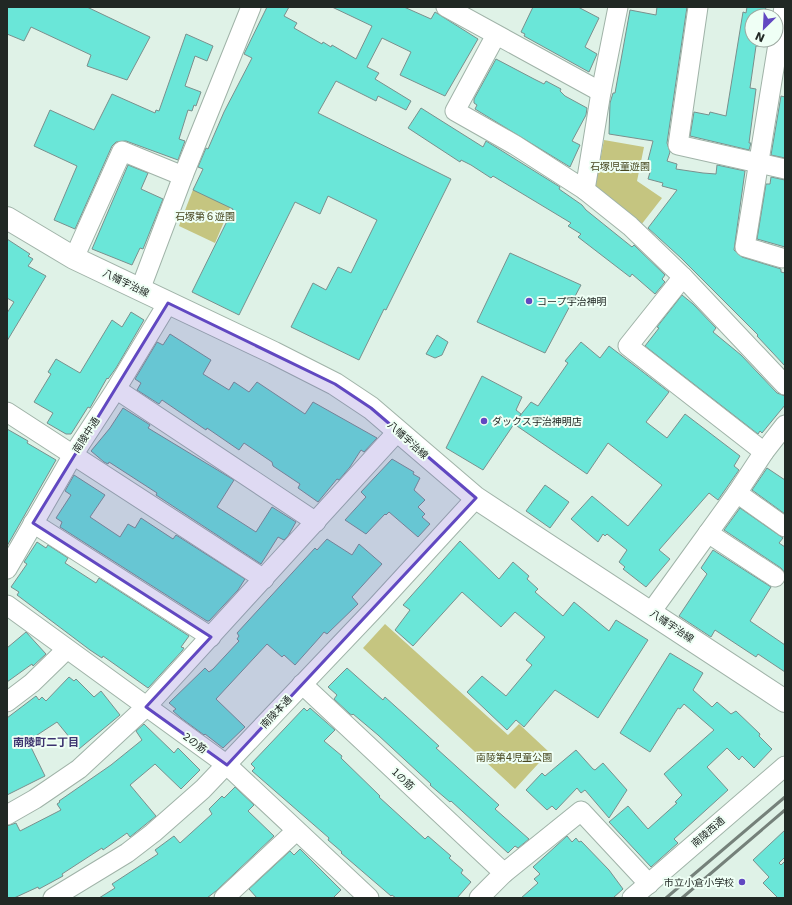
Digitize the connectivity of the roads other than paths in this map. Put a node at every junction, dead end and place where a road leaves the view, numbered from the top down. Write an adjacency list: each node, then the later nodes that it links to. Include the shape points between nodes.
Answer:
1 (251, 7): 10 (street)
2 (446, 7): 6 (street)
3 (618, 7): 7 (street)
4 (698, 7): 8 (street, via 678,145)
5 (784, 7): 8 (street)
6 (496, 35): 7 (street); 11 (street, via 455,112 515,145)
7 (601, 92): 11 (street)
8 (760, 163): 9 (street); 14 (street, via 745,247)
9 (785, 169)
10 (183, 176): 13 (street, via 122,151); 16 (street)
11 (585, 190): 15 (street, via 630,226)
12 (7, 218): 13 (main road, 八幡宇治線)
13 (74, 258): 16 (main road, 八幡宇治線)
14 (782, 258)
15 (683, 277): 18 (street); 23 (street, via 628,346)
16 (140, 290): 17 (main road, 八幡宇治線)
17 (168, 303): 19 (street, 南陵中通); 22 (main road, 八幡宇治線, via 335,384 371,408)
18 (785, 385)
19 (116, 389): 24 (street, 南陵中通); 27 (street)
20 (7, 412): 24 (street)
21 (784, 430): 23 (street)
22 (398, 431): 26 (main road, 八幡宇治線); 27 (street)
23 (764, 452): 25 (street)
24 (73, 455): 28 (street, 南陵中通); 33 (street)
25 (737, 493): 29 (street); 30 (street)
26 (476, 498): 35 (main road, 八幡宇治線); 38 (street, 南陵本通)
27 (316, 522): 33 (street)
28 (33, 523): 31 (street, 南陵中通); 36 (street)
29 (785, 527)
30 (708, 533): 32 (street); 35 (street)
31 (7, 569)
32 (775, 577)
33 (264, 580): 36 (street)
34 (7, 606): 37 (street, 2の筋)
35 (651, 612): 39 (main road, 八幡宇治線)
36 (211, 637): 41 (street)
37 (67, 649): 40 (street, via 32,683); 41 (street, 2の筋)
38 (302, 684): 42 (street, 南陵本通); 46 (street, 1の筋)
39 (785, 700)
40 (7, 702)
41 (146, 708): 42 (street, 2の筋); 44 (street, via 79,769)
42 (227, 765): 45 (street, 2の筋); 49 (street, 南陵本通, via 153,833 98,872)
43 (785, 766): 47 (street, 南陵西通)
44 (7, 815)
45 (296, 831): 48 (street, 2の筋); 50 (street)
46 (504, 873): 47 (street, via 581,811); 51 (street)
47 (648, 884): 52 (street, 南陵西通)
48 (360, 895)
49 (53, 898)
50 (224, 898)
51 (479, 898)
52 (632, 898)

